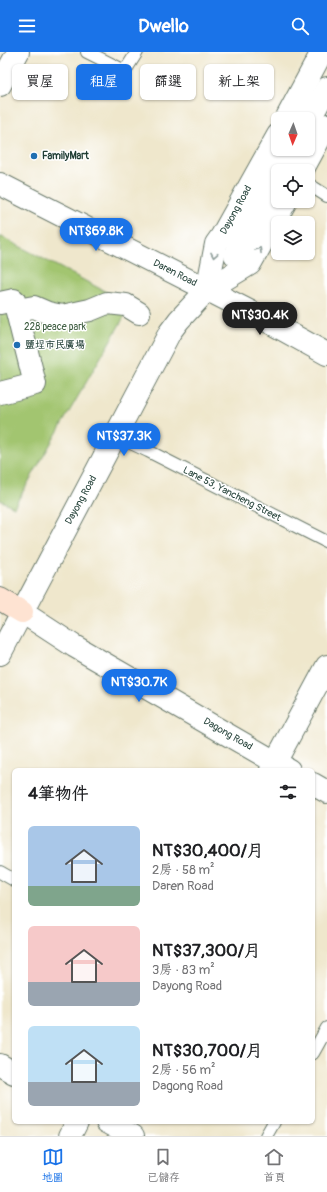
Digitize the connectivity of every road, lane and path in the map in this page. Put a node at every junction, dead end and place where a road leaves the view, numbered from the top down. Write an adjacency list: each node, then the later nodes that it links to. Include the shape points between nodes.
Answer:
1 (18, 52): 5 (street)
2 (86, 52): 3 (lane, via 125,71)
3 (137, 52)
4 (322, 52): 7 (street)
5 (0, 85)
6 (327, 88): 8 (street)
7 (290, 112)
8 (314, 112)
9 (327, 125): 10 (street, Dayong Road)
10 (287, 164)
11 (271, 181): 18 (street, Dayong Road, one-way to 18, via 216,244)
12 (0, 184): 18 (street, Daren Road)
13 (315, 188): 15 (lane)
14 (271, 189): 17 (street)
15 (327, 196)
16 (282, 208): 18 (street, Dayong Road, one-way to 16, via 250,264)
17 (235, 254)
18 (207, 290): 21 (street, Daren Road); 23 (street, Dayong Road, via 170,332)
19 (9, 306): 20 (street, via 34,307 62,316 90,310 107,303 126,305); 22 (street, via 35,384)
20 (139, 312)
21 (327, 354)
22 (0, 393)
23 (116, 436): 24 (lane, Lane 53, Yancheng Street); 26 (street, Dayong Road)
24 (327, 542)
25 (0, 599): 26 (street)
26 (22, 612): 27 (street, Dayong Road); 29 (street, Dagong Road, via 74,646)
27 (0, 654)
28 (327, 666): 29 (street)
29 (278, 767)
30 (315, 785): 31 (street)
31 (327, 792)
32 (0, 872): 33 (lane)
33 (12, 879)
34 (327, 1028): 35 (lane)
35 (315, 1049)
36 (0, 1065): 37 (street)
37 (12, 1072)
38 (75, 1124): 41 (street)
39 (111, 1124): 42 (street)
40 (273, 1124): 43 (lane)
41 (70, 1136)
42 (133, 1136)
43 (266, 1136)

